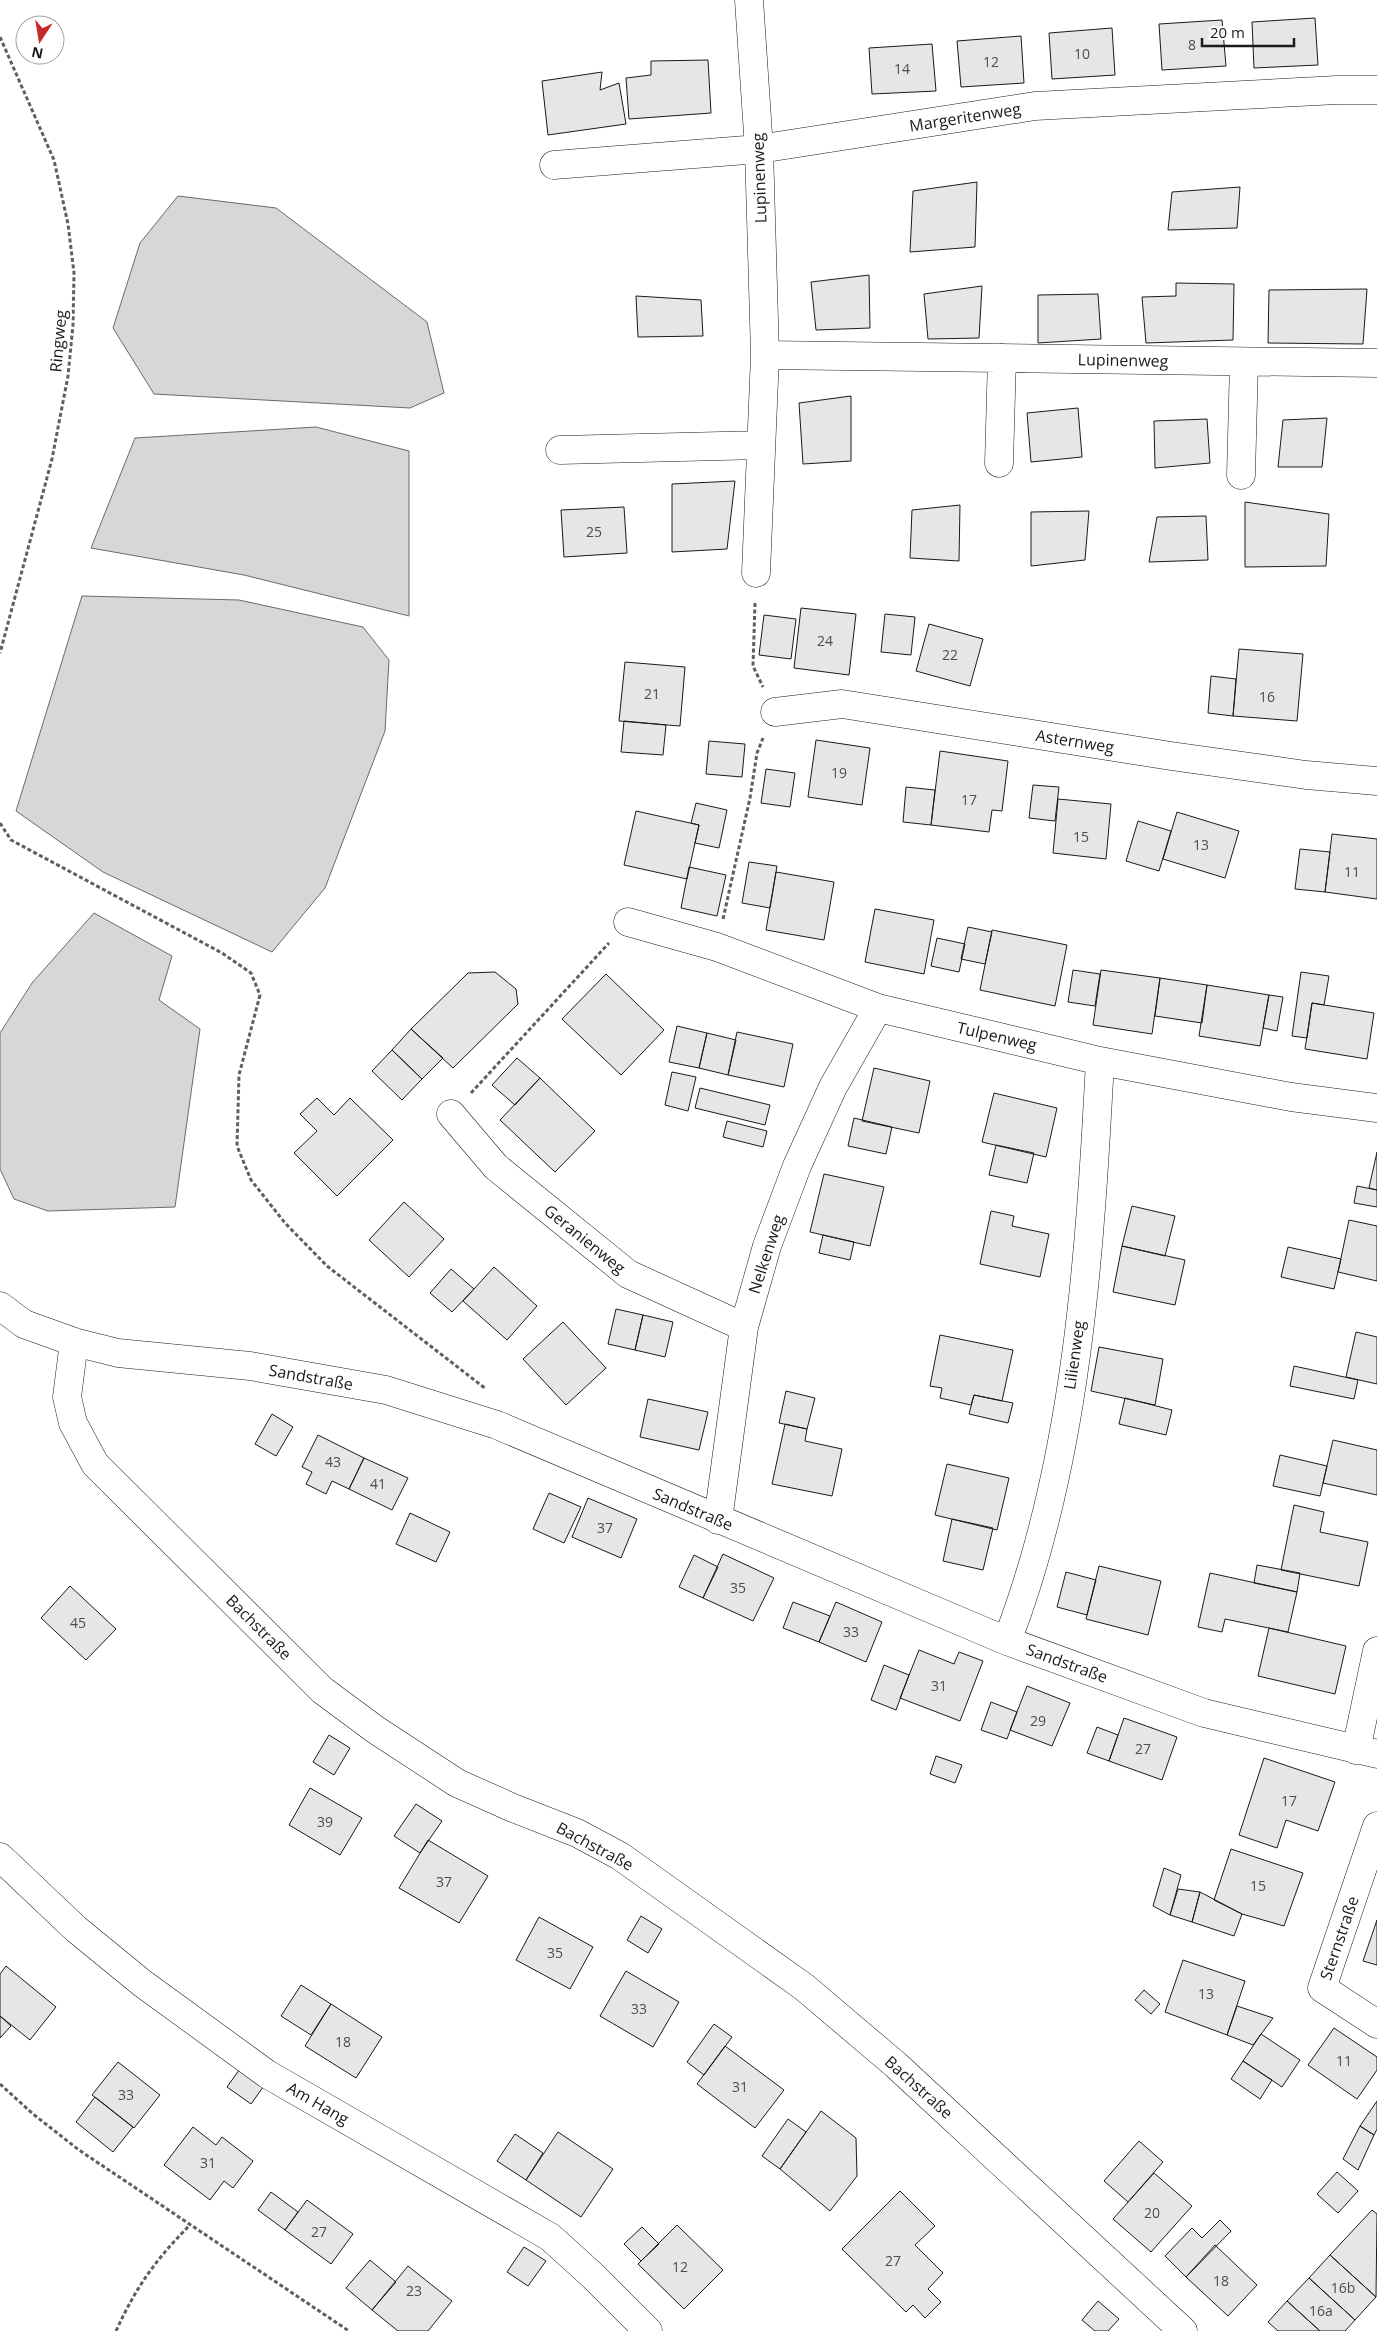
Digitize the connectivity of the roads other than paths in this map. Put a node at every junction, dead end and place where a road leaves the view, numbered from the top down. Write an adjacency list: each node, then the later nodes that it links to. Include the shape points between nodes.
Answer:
1 (748, 0): 3 (street, Lupinenweg)
2 (1377, 90): 3 (street, Margeritenweg, via 1035,106)
3 (759, 149): 4 (street, Margeritenweg); 5 (street, Lupinenweg)
4 (554, 164)
5 (764, 355): 6 (street, Lupinenweg); 9 (street, Lupinenweg)
6 (1002, 358): 7 (street, Lupinenweg); 11 (street)
7 (1244, 362): 8 (street, Lupinenweg); 12 (street)
8 (1377, 363)
9 (761, 445): 10 (street); 13 (street, Lupinenweg)
10 (560, 450)
11 (999, 463)
12 (1241, 476)
13 (756, 573)
14 (775, 712): 15 (street, Asternweg, via 842,704 1171,756 1306,775)
15 (1377, 781)
16 (628, 922): 17 (street, Tulpenweg, via 717,947)
17 (878, 1008): 18 (street, Tulpenweg); 22 (street, Nelkenweg, via 833,1087 796,1166 767,1246)
18 (1100, 1061): 19 (street, Tulpenweg, via 1291,1097); 25 (street, Lilienweg, via 1095,1163 1065,1421 1050,1506)
19 (1377, 1108)
20 (451, 1114): 22 (street, Geranienweg, via 496,1167 628,1274)
21 (0, 1306): 23 (street, Sandstraße, via 24,1324)
22 (744, 1327): 24 (street, Nelkenweg)
23 (74, 1342): 24 (street, Sandstraße, via 118,1353 250,1366 386,1390 497,1425); 32 (street, Bachstraße, via 67,1397 73,1423 95,1464 322,1690 376,1730 457,1782 576,1833 620,1856 804,1987 896,2065)
24 (718, 1520): 25 (street, Sandstraße)
25 (1007, 1641): 27 (street, Sandstraße, via 1204,1713)
26 (1377, 1652): 27 (street)
27 (1367, 1752)
28 (1377, 1826): 30 (street, Sternstraße, via 1322,1988)
29 (0, 1857): 31 (street, Am Hang, via 76,1929 142,1983 267,2074 550,2237)
30 (1377, 2024)
31 (648, 2331)
32 (1183, 2331)

